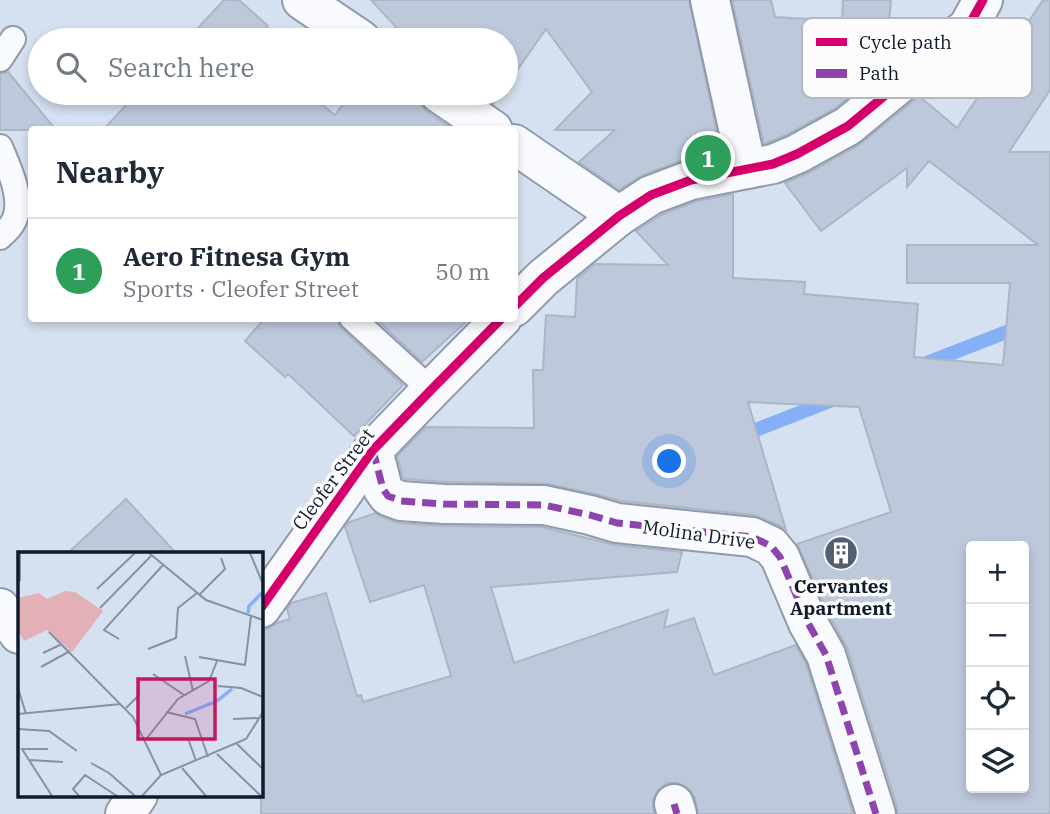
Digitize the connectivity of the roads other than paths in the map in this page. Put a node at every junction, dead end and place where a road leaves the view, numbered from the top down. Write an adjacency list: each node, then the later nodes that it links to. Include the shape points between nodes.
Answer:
1 (302, 0): 5 (street)
2 (710, 0): 11 (street)
3 (983, 0): 4 (street)
4 (973, 18)
5 (344, 28)
6 (883, 98): 11 (street, via 848,126 797,154)
7 (457, 105): 8 (street)
8 (487, 126)
9 (0, 147): 13 (lane, via 16,185 17,206 13,223)
10 (518, 147): 12 (street)
11 (747, 169): 12 (street, via 691,180 651,195)
12 (620, 216): 14 (street)
13 (0, 237)
14 (518, 303)
15 (356, 322): 17 (lane)
16 (498, 322): 17 (street, Cleofer Street)
17 (431, 390): 18 (street, Cleofer Street)
18 (373, 450): 19 (street, Cleofer Street); 26 (street, Molina Drive, via 383,489 401,500 544,505 617,523 752,537 771,546 825,655)
19 (262, 607)
20 (0, 608): 21 (street)
21 (18, 633)
22 (109, 796): 24 (street)
23 (137, 796): 25 (street)
24 (118, 814)
25 (125, 814)
26 (876, 814)

